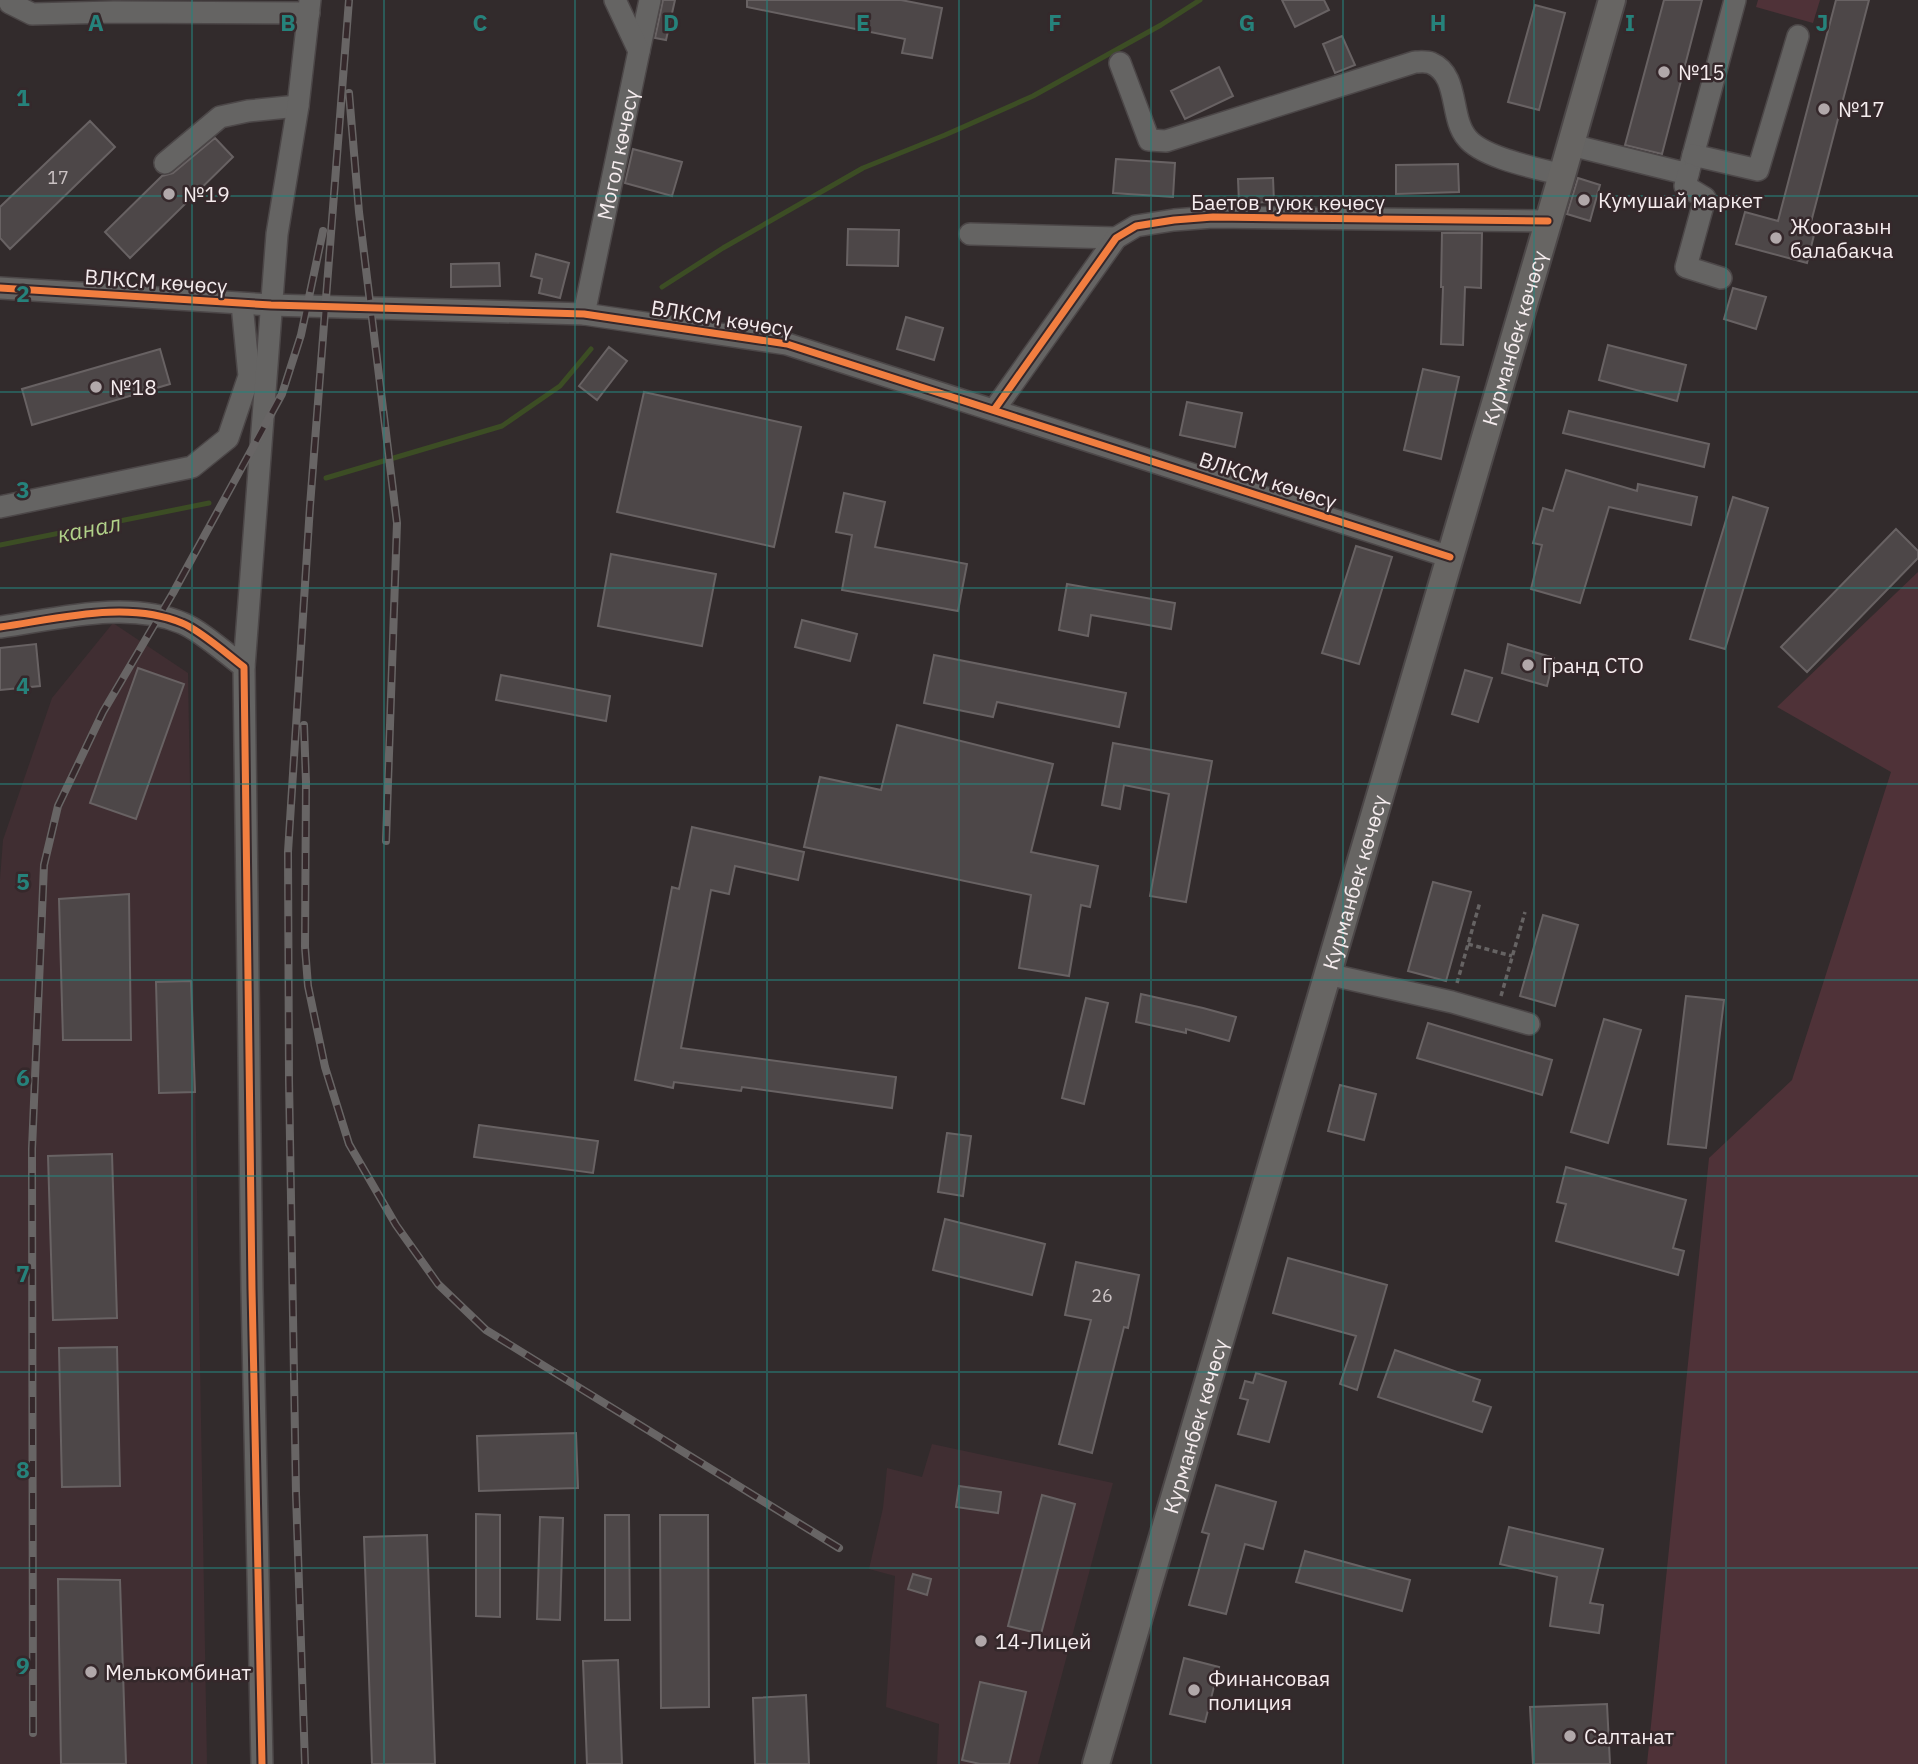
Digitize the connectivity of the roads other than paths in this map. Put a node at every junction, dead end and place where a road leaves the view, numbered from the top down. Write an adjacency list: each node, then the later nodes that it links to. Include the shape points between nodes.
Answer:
1 (10, 0): 6 (street, via 32,14)
2 (615, 0): 8 (street)
3 (650, 0): 8 (street, Могол көчөсү)
4 (1612, 0): 11 (main road, Курманбек көчөсү)
5 (1735, 0): 13 (street)
6 (309, 6): 10 (street)
7 (1798, 36): 13 (street, via 1758,170)
8 (639, 51): 22 (street, Могол көчөсү)
9 (1120, 63): 14 (street, via 1149,140 1166,141 1415,62 1430,63 1444,73 1458,121 1467,138 1481,150)
10 (298, 106): 12 (street, via 220,117); 21 (street, via 277,234)
11 (1571, 145): 13 (street); 14 (main road, Курманбек көчөсү)
12 (165, 163)
13 (1691, 164): 18 (street, via 1685,186 1704,198 1686,267)
14 (1562, 175): 15 (main road, Курманбек көчөсү)
15 (1548, 221): 17 (street, Баетов туюк көчөсү, via 1213,217 1136,226); 25 (main road, Курманбек көчөсү)
16 (970, 234): 17 (street)
17 (1116, 238): 23 (street)
18 (1721, 278)
19 (0, 288): 20 (street, ВЛКСМ көчөсү)
20 (242, 303): 21 (street, ВЛКСМ көчөсү); 24 (street, via 250,376 228,438 192,467)
21 (271, 305): 22 (street, ВЛКСМ көчөсү); 27 (street)
22 (584, 314): 23 (street, ВЛКСМ көчөсү, via 787,344)
23 (994, 410): 25 (street, ВЛКСМ көчөсү)
24 (0, 507)
25 (1450, 556): 28 (main road, Курманбек көчөсү)
26 (0, 627): 27 (street, via 108,612 160,615 185,624)
27 (244, 667): 30 (street)
28 (1327, 974): 29 (street); 31 (main road, Курманбек көчөсү)
29 (1530, 1024)
30 (262, 1764)
31 (1096, 1764)

